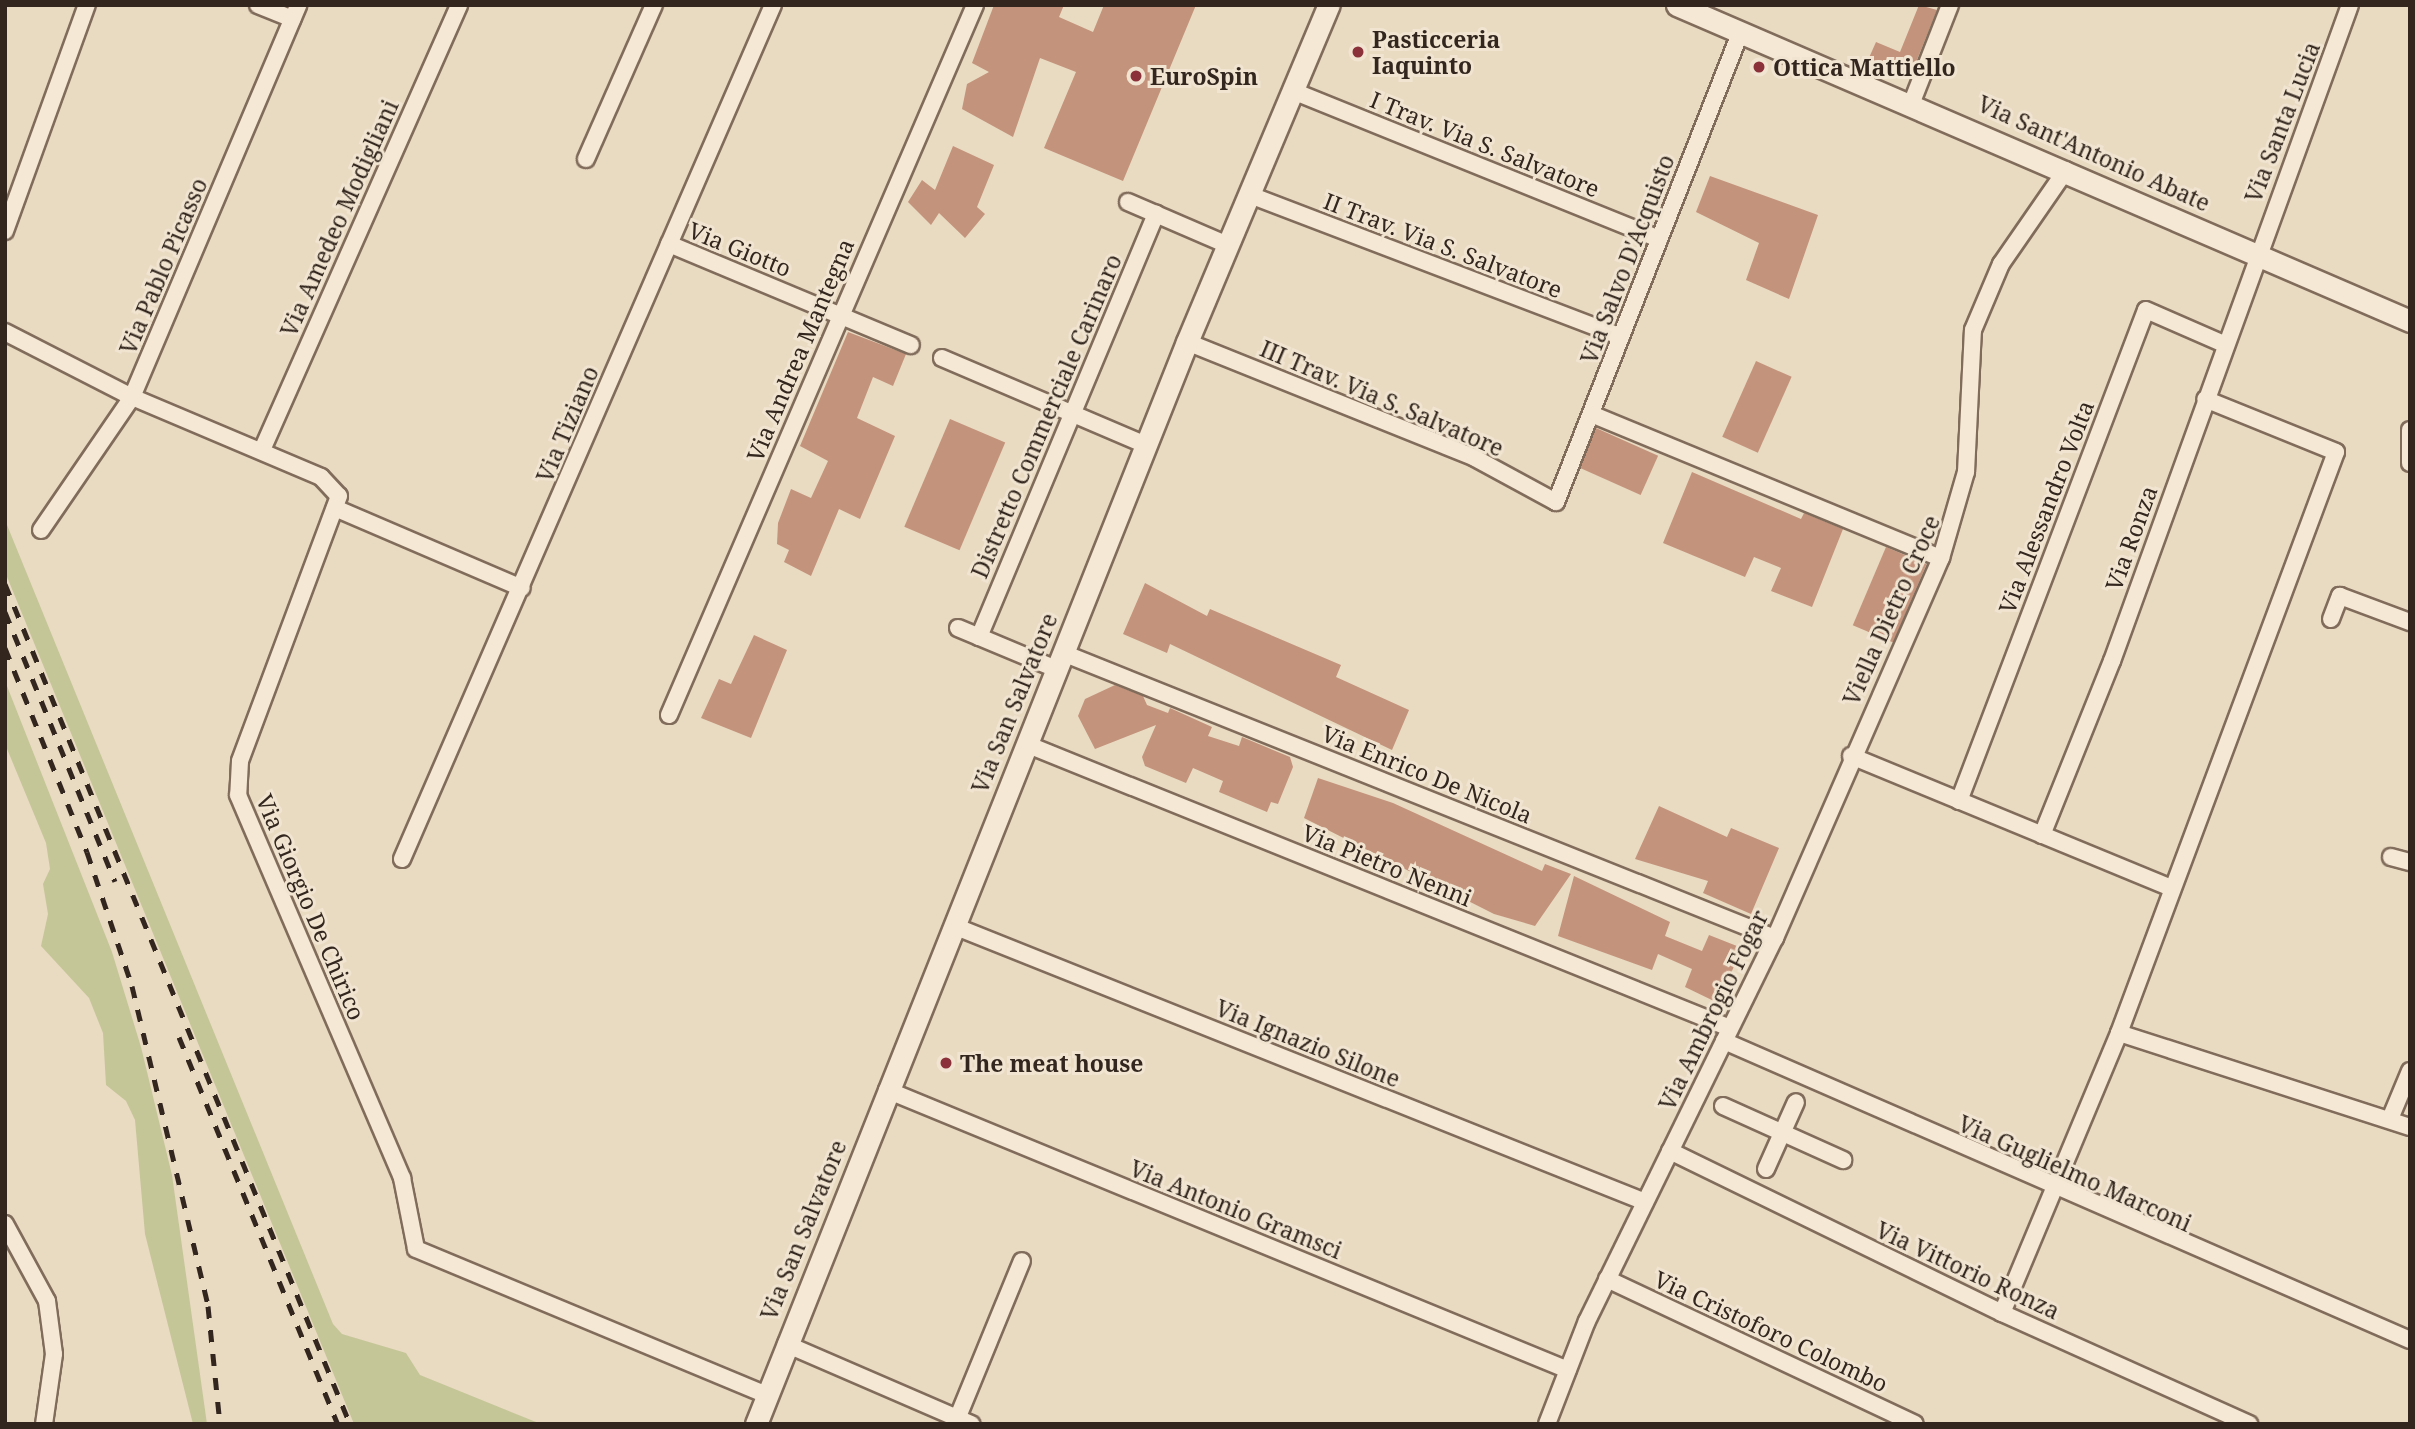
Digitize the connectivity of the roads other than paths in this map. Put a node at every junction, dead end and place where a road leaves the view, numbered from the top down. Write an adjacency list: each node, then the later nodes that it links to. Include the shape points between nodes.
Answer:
1 (87, 5): 21 (street)
2 (258, 5): 11 (street)
3 (459, 5): 40 (street, Via Amedeo Modigliani)
4 (654, 5): 16 (street)
5 (773, 5): 23 (street, Via Tiziano)
6 (975, 5): 26 (street, Via Andrea Mantegna)
7 (1329, 5): 14 (street, Via San Salvatore)
8 (1677, 5): 12 (street, Via Sant'Antonio Abate)
9 (1950, 5): 15 (street)
10 (2350, 5): 25 (street, Via Santa Lucia)
11 (295, 12): 34 (street, Via Pablo Picasso)
12 (1716, 13): 13 (street, Via Sant'Antonio Abate)
13 (1741, 31): 15 (street, Via Sant'Antonio Abate); 22 (street, Via Salvo D'Acquisto)
14 (1293, 91): 18 (street, Via San Salvatore); 22 (street, I Trav. Via S. Salvatore)
15 (1912, 102): 17 (street, Via Sant'Antonio Abate)
16 (586, 159)
17 (2066, 170): 25 (street, Via Sant'Antonio Abate); 45 (street, Viella Dietro Croce, via 2001,264 1973,330 1966,472)
18 (1250, 195): 24 (street, Via San Salvatore); 29 (street, II Trav. Via S. Salvatore)
19 (1128, 202): 20 (street)
20 (1156, 214): 24 (street); 36 (street, Distretto Commerciale Carinaro)
21 (5, 231)
22 (1659, 239): 29 (street, Via Salvo D'Acquisto)
23 (668, 244): 26 (street, Via Giotto); 46 (street, Via Tiziano)
24 (1228, 245): 30 (street, Via San Salvatore)
25 (2256, 254): 27 (street, Via Sant'Antonio Abate); 31 (street, Via Ronza)
26 (839, 314): 32 (street, Via Giotto); 52 (street, Via Andrea Mantegna)
27 (2410, 321)
28 (5, 332): 34 (street)
29 (1621, 337): 37 (street, Via Salvo D'Acquisto)
30 (1187, 342): 39 (street, Via San Salvatore); 42 (street, III Trav. Via S. Salvatore, via 1475,458)
31 (2224, 344): 35 (street, Via Ronza); 55 (street, Via Alessandro Volta, via 2146,310)
32 (911, 345)
33 (942, 358): 36 (street)
34 (132, 397): 40 (street); 44 (street, Via Pablo Picasso)
35 (2205, 399): 56 (street, Via Ronza); 60 (street, via 2336,452)
36 (1071, 414): 39 (street); 50 (street, Distretto Commerciale Carinaro)
37 (1591, 414): 42 (street, Via Salvo D'Acquisto); 45 (street)
38 (2410, 430): 41 (street)
39 (1146, 445): 51 (street, Via San Salvatore)
40 (261, 450): 43 (street, via 321,477 339,496)
41 (2410, 463)
42 (1556, 502)
43 (335, 508): 46 (street); 84 (street, Via Giorgio De Chirico, via 240,761 238,795 402,1178 416,1249)
44 (41, 530)
45 (1941, 558): 54 (street, Viella Dietro Croce)
46 (522, 588): 58 (street, Via Tiziano)
47 (2331, 619): 48 (street, via 2340,596)
48 (2410, 622)
49 (958, 628): 50 (street, Via Enrico De Nicola)
50 (979, 636): 51 (street, Via Enrico De Nicola)
51 (1060, 661): 53 (street, Via San Salvatore); 62 (street, Via Enrico De Nicola)
52 (669, 715)
53 (1026, 744): 61 (street, Via San Salvatore); 64 (street, Via Pietro Nenni)
54 (1851, 756): 55 (street); 62 (street, Via Ambrogio Fogar)
55 (1959, 801): 56 (street)
56 (2042, 835): 60 (street)
57 (2391, 857): 59 (street)
58 (402, 859)
59 (2410, 862)
60 (2171, 888): 63 (street)
61 (954, 926): 66 (street, Via San Salvatore); 76 (street, Via Ignazio Silone)
62 (1775, 938): 64 (street, Via Ambrogio Fogar)
63 (2119, 1033): 69 (street); 75 (street)
64 (1727, 1035): 72 (street, Via Ambrogio Fogar); 75 (street, Via Guglielmo Marconi)
65 (2410, 1071): 69 (street)
66 (887, 1090): 82 (street, Via San Salvatore); 83 (street, Via Antonio Gramsci)
67 (1796, 1102): 71 (street)
68 (1723, 1106): 71 (street)
69 (2390, 1119): 70 (street)
70 (2410, 1127)
71 (1782, 1133): 73 (street); 74 (street)
72 (1670, 1151): 76 (street, Via Ambrogio Fogar); 80 (street, Via Vittorio Ronza)
73 (1843, 1160)
74 (1766, 1169)
75 (2056, 1192): 80 (street); 81 (street, Via Guglielmo Marconi)
76 (1645, 1202): 79 (street, Via Ambrogio Fogar)
77 (5, 1224): 86 (street, via 47,1301 54,1354)
78 (1022, 1261): 85 (street)
79 (1607, 1279): 83 (street, Via Ambrogio Fogar); 89 (street, Via Cristoforo Colombo)
80 (2001, 1313): 90 (street, Via Vittorio Ronza)
81 (2410, 1340)
82 (786, 1344): 84 (street, Via San Salvatore); 85 (street)
83 (1568, 1370): 88 (street, Via Ambrogio Fogar)
84 (767, 1395): 87 (street, Via San Salvatore)
85 (961, 1422)
86 (44, 1424)
87 (756, 1424)
88 (1547, 1424)
89 (1914, 1424)
90 (2249, 1424)

